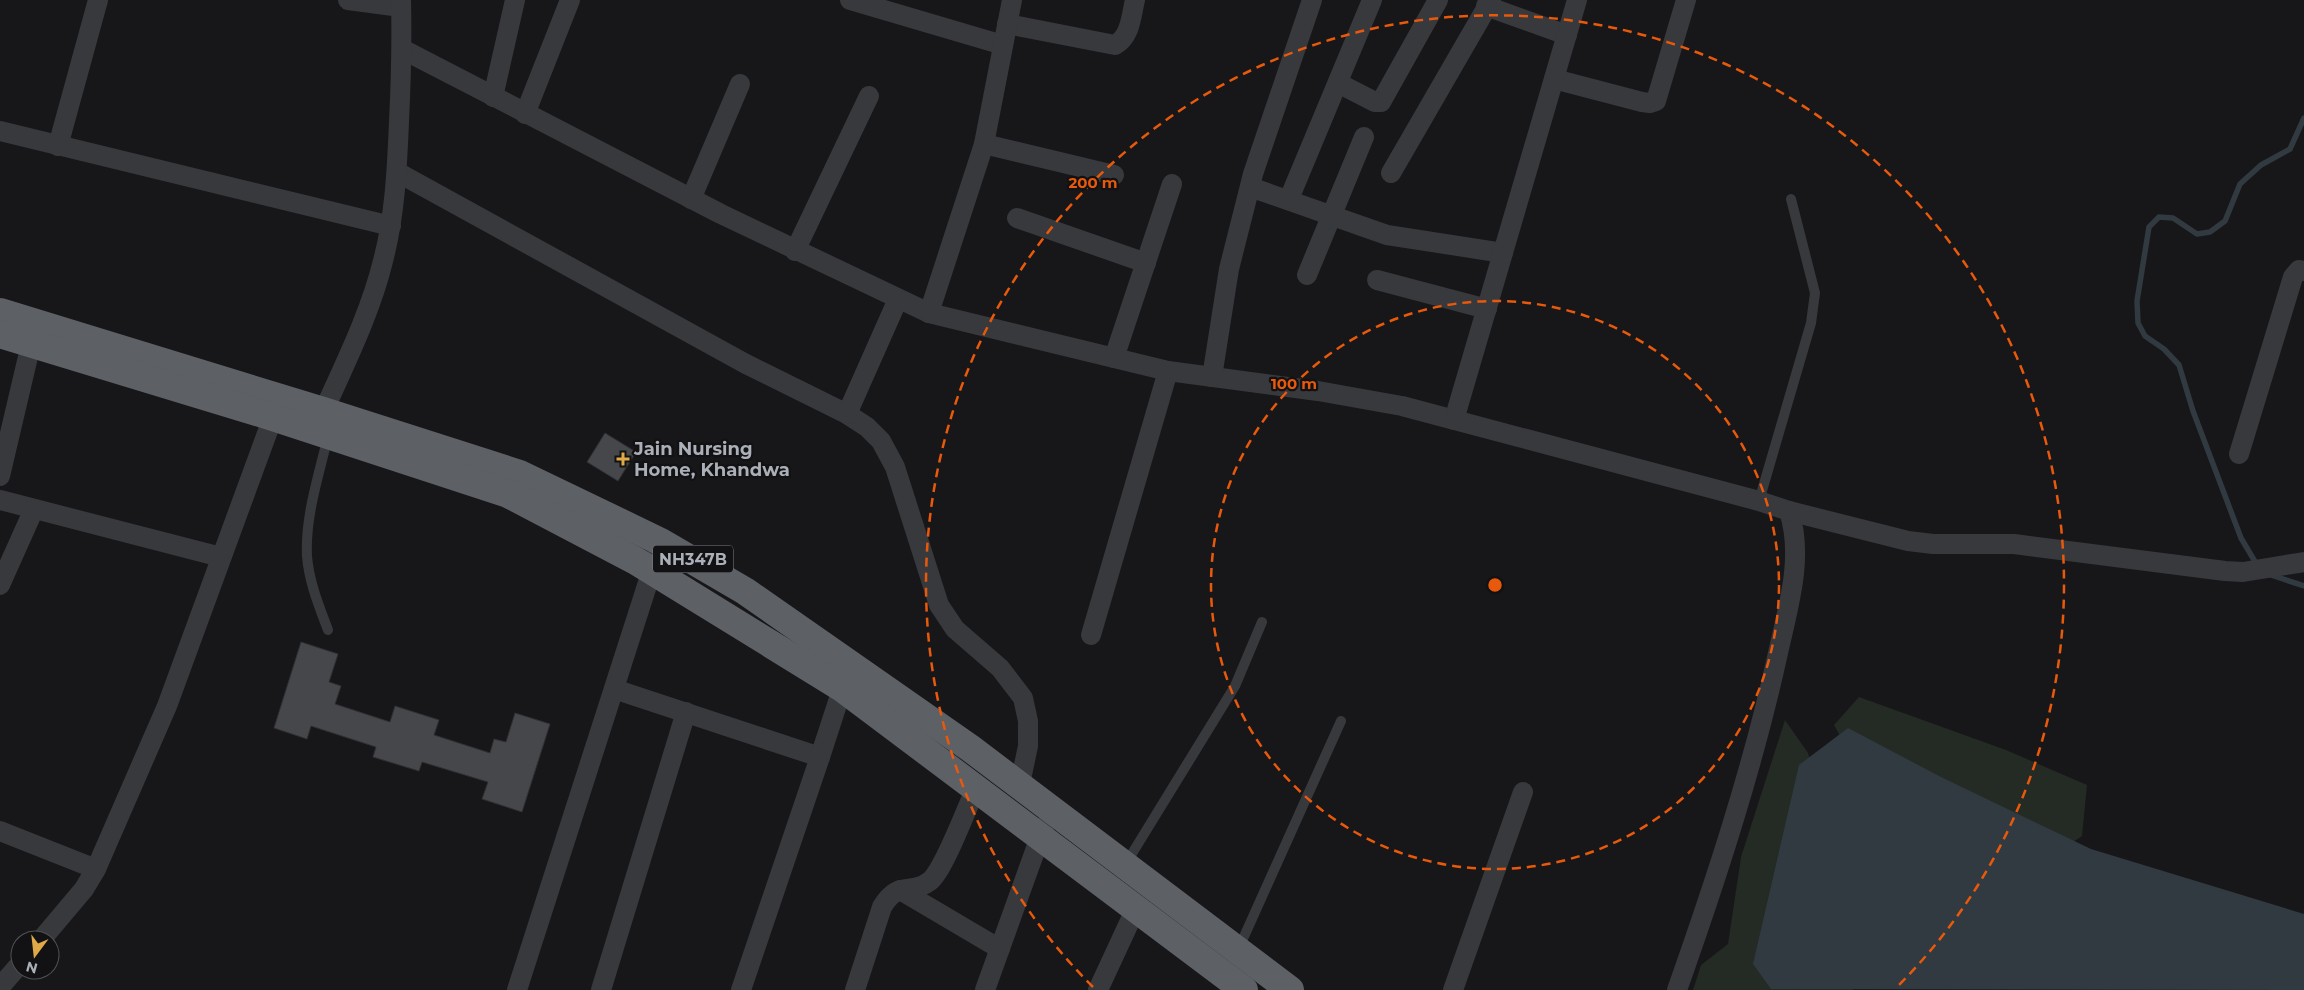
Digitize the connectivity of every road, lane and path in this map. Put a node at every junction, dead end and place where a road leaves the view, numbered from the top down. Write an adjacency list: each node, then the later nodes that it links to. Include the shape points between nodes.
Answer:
1 (98, 0): 28 (street)
2 (348, 0): 14 (street)
3 (515, 0): 23 (street)
4 (570, 0): 24 (street)
5 (850, 0): 17 (street)
6 (1012, 0): 15 (street)
7 (1135, 0): 15 (street, via 1128,31 1124,40 1115,45)
8 (1312, 0): 33 (street)
9 (1372, 0): 20 (street)
10 (1438, 0): 20 (street, via 1381,102)
11 (1577, 0): 16 (street)
12 (1686, 0): 19 (street, via 1656,101 1642,102)
13 (1488, 3): 16 (street); 30 (street)
14 (401, 4): 18 (street)
15 (1007, 24): 17 (street)
16 (1567, 34): 19 (street)
17 (1003, 45): 27 (street)
18 (402, 49): 23 (street); 29 (street)
19 (1554, 79): 41 (street)
20 (1338, 83): 36 (street)
21 (740, 84): 34 (street)
22 (869, 96): 40 (street)
23 (493, 97): 24 (street)
24 (525, 114): 34 (street)
25 (0, 131): 28 (street)
26 (1364, 137): 37 (street)
27 (984, 144): 31 (street); 49 (street)
28 (58, 146): 39 (street)
29 (397, 172): 39 (street); 55 (street, via 746,364)
30 (1391, 173)
31 (1114, 175)
32 (1172, 184): 42 (street)
33 (1250, 187): 36 (street); 54 (street, via 1229,269)
34 (691, 199): 40 (street)
35 (1791, 199): 63 (lane, via 1815,293 1811,323)
36 (1289, 200): 37 (street)
37 (1331, 215): 41 (street, via 1387,235); 44 (street)
38 (1017, 218): 42 (street)
39 (391, 226): 58 (street, via 370,303)
40 (795, 250): 46 (street)
41 (1503, 253): 47 (street)
42 (1146, 263): 52 (street)
43 (2304, 271): 59 (street, via 2299,270 2293,277)
44 (1307, 275)
45 (1377, 280): 47 (street)
46 (898, 299): 49 (street); 55 (street)
47 (1487, 309): 57 (street)
48 (0, 312): 58 (highway, NH347B)
49 (928, 313): 52 (street)
50 (0, 334): 51 (highway, NH347B)
51 (30, 344): 56 (highway, NH347B); 60 (street)
52 (1114, 358): 53 (street)
53 (1168, 371): 54 (street); 73 (street)
54 (1212, 377): 57 (street, via 1318,391 1402,406)
55 (847, 414): 79 (street, via 881,441 895,467 939,605 955,629 1000,668 1023,698 1028,746)
56 (273, 417): 58 (highway, NH347B); 67 (street)
57 (1454, 420): 63 (street)
58 (322, 426): 61 (highway, NH347B, via 508,494); 72 (lane, via 307,557 314,593)
59 (2239, 454)
60 (0, 476)
61 (534, 494): 66 (highway, NH347B); 69 (highway, NH347B)
62 (0, 500): 64 (street)
63 (1759, 501): 65 (street)
64 (34, 508): 67 (street); 70 (street)
65 (1789, 511): 68 (street, via 1908,541 1933,544 2014,544 2242,572); 102 (street, via 1794,528 1796,561 1762,729)
66 (661, 542): 69 (street); 74 (highway, NH347B, via 745,591)
67 (221, 557): 85 (street, via 167,706)
68 (2304, 562)
69 (652, 571): 74 (highway, NH347B); 75 (street)
70 (0, 586)
71 (1262, 622): 86 (lane, via 1235,686)
72 (328, 630)
73 (1091, 635)
74 (846, 677): 78 (street); 79 (highway, NH347B); 80 (highway, NH347B)
75 (614, 688): 76 (street); 94 (street)
76 (686, 712): 78 (street); 95 (street)
77 (1341, 721): 91 (lane)
78 (820, 757): 96 (street)
79 (1020, 784): 82 (highway, NH347B)
80 (976, 788): 84 (highway, NH347B); 87 (street, via 940,868 931,880 920,887)
81 (1523, 792): 101 (street)
82 (1050, 807): 84 (street); 86 (highway, NH347B)
83 (0, 831): 85 (street)
84 (1041, 836): 86 (highway, NH347B); 90 (street)
85 (96, 869): 89 (street, via 84,889)
86 (1118, 876): 88 (highway, NH347B); 91 (highway, NH347B)
87 (900, 890): 90 (street); 97 (street, via 890,895 882,907)
88 (1136, 908): 91 (highway, NH347B); 99 (street)
89 (49, 930)
90 (1000, 949): 98 (street)
91 (1234, 969): 100 (highway, NH347B)
92 (10, 976): 93 (street)
93 (0, 987)
94 (517, 990)
95 (601, 990)
96 (741, 990)
97 (855, 990)
98 (985, 990)
99 (1098, 990)
100 (1290, 990)
101 (1453, 990)
102 (1677, 990)

